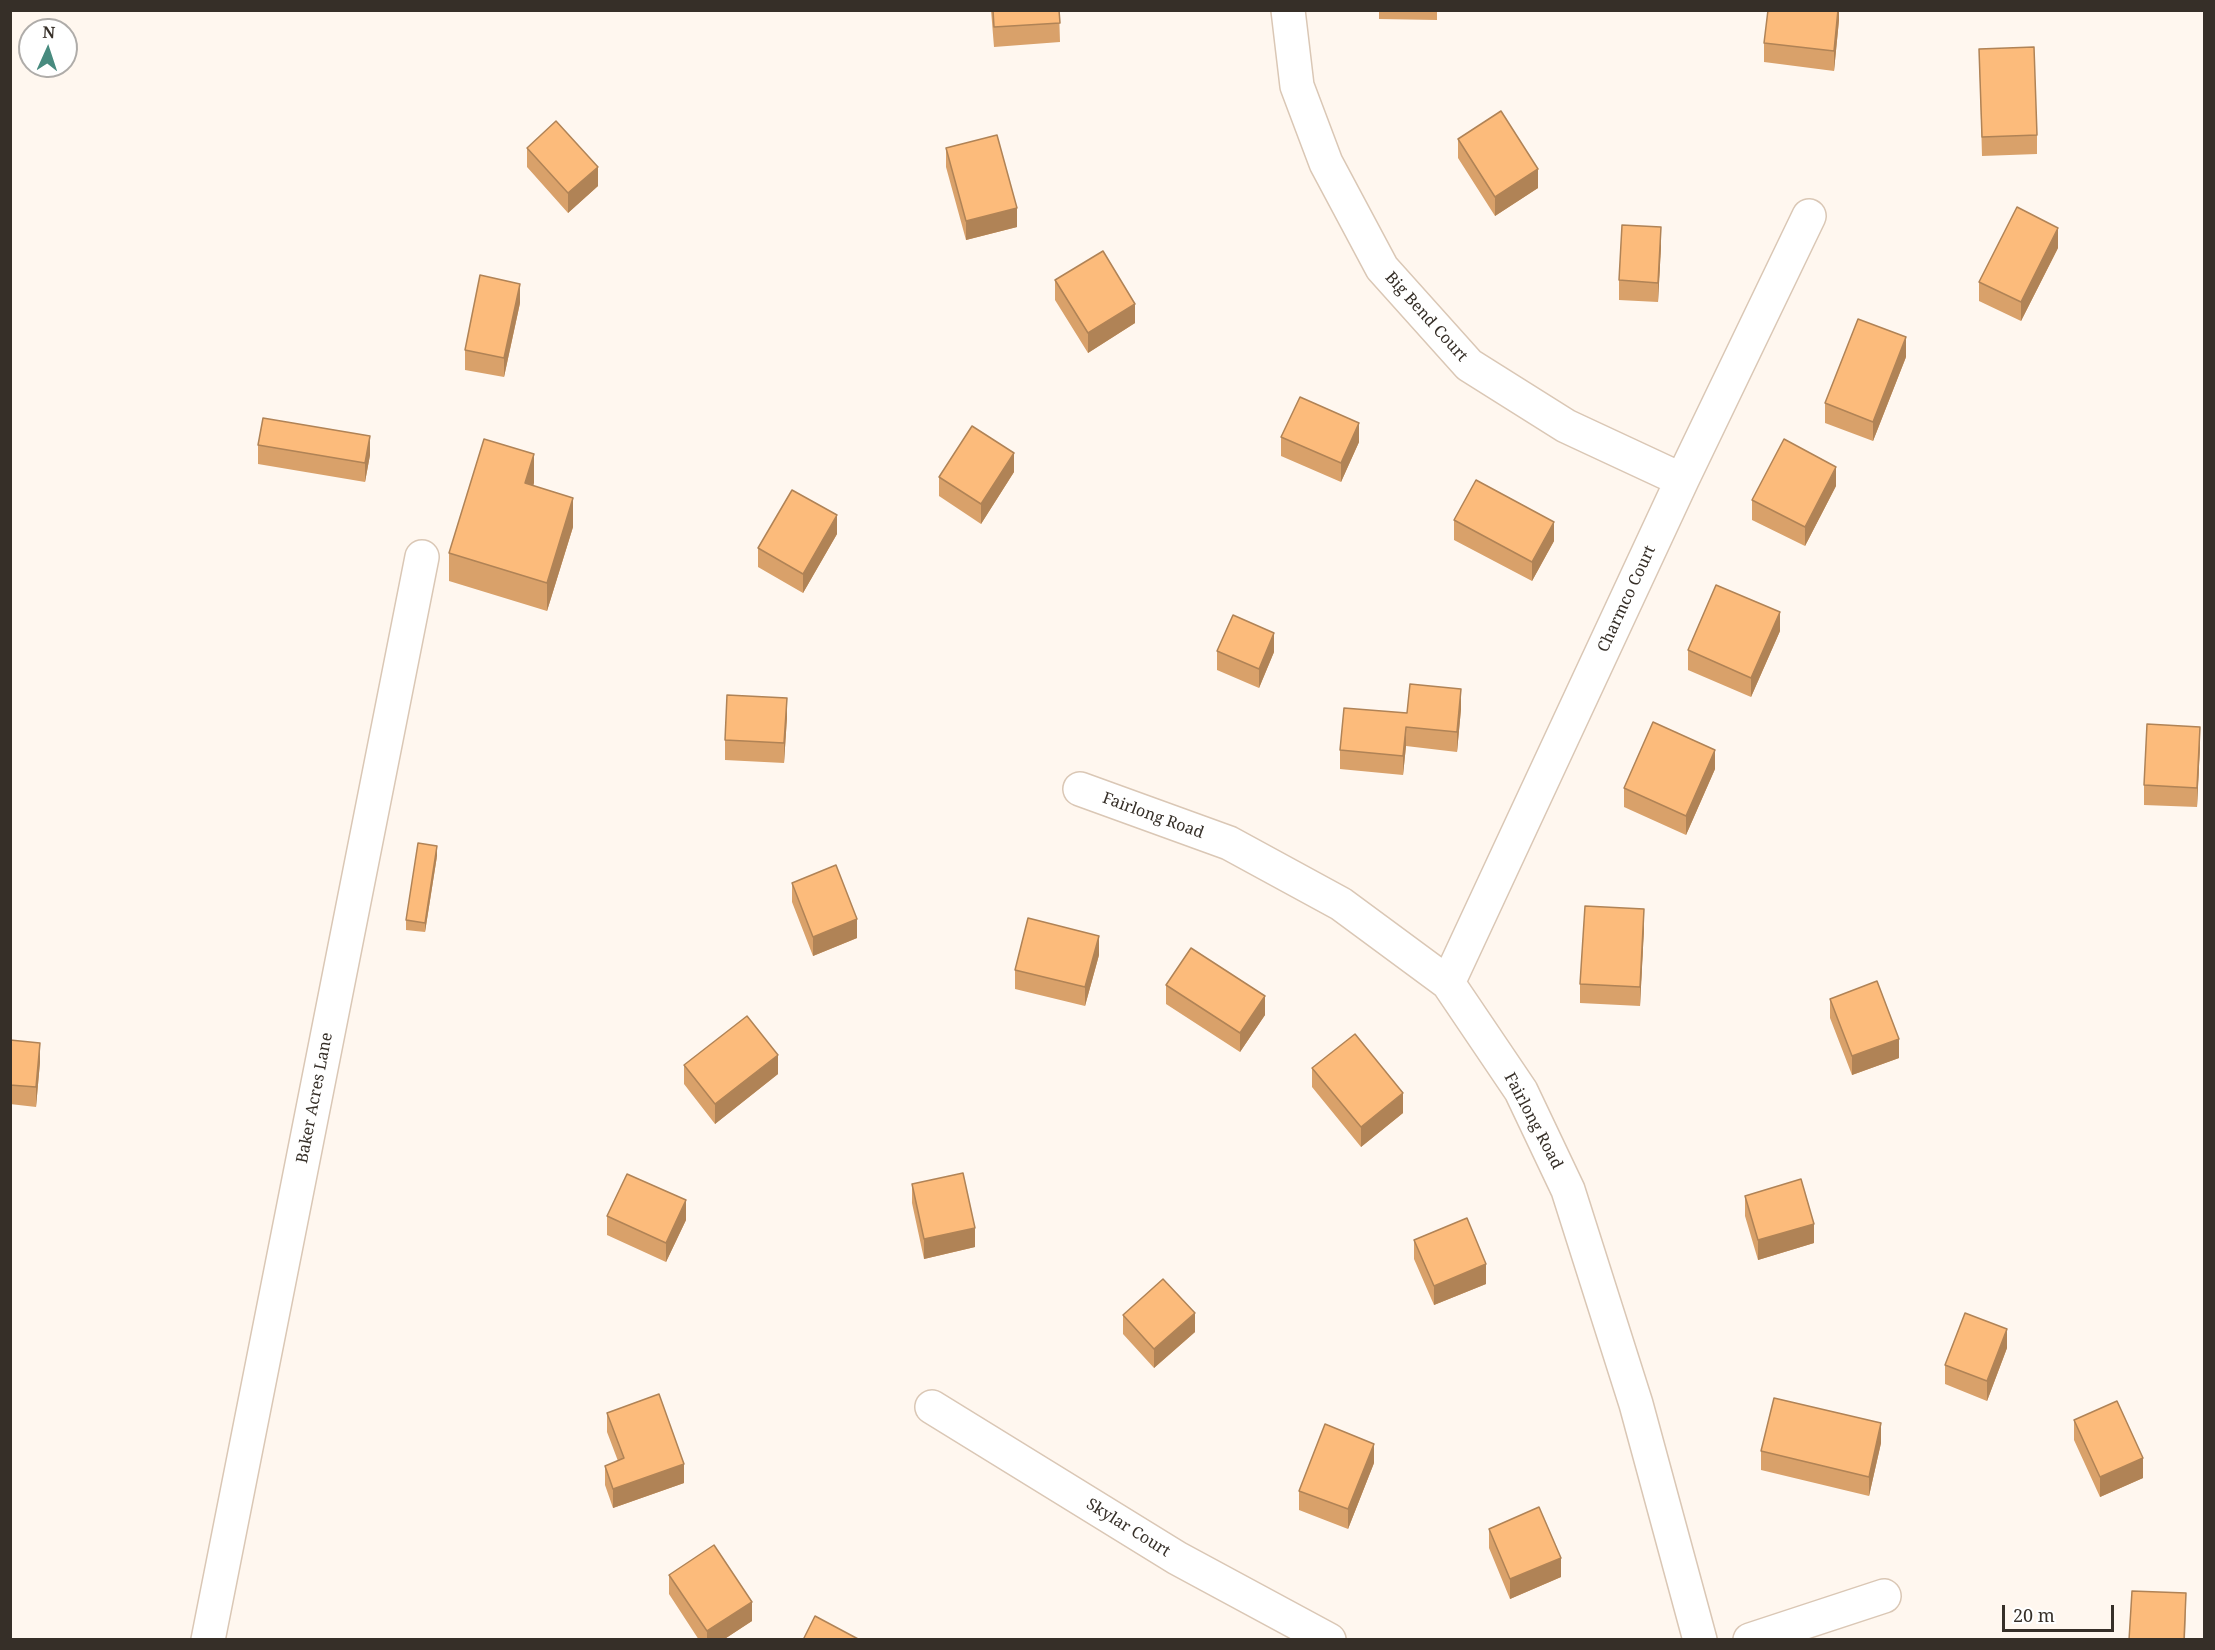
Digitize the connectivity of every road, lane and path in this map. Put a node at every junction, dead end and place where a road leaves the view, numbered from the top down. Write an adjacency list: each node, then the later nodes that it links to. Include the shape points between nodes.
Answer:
1 (1288, 10): 3 (street, Big Bend Court, via 1296,86 1326,163 1382,268 1469,364 1566,426)
2 (1809, 216): 3 (street, Charmco Court)
3 (1682, 480): 6 (street, Charmco Court)
4 (422, 557): 9 (street, Baker Acres Lane)
5 (1080, 789): 6 (street, Fairlong Road, via 1229,843 1341,904)
6 (1448, 983): 11 (street, Fairlong Road, via 1521,1091 1568,1190 1636,1404)
7 (932, 1407): 10 (street, Skylar Court, via 1177,1558)
8 (1884, 1596): 12 (street)
9 (208, 1640)
10 (1329, 1640)
11 (1700, 1640)
12 (1750, 1640)

